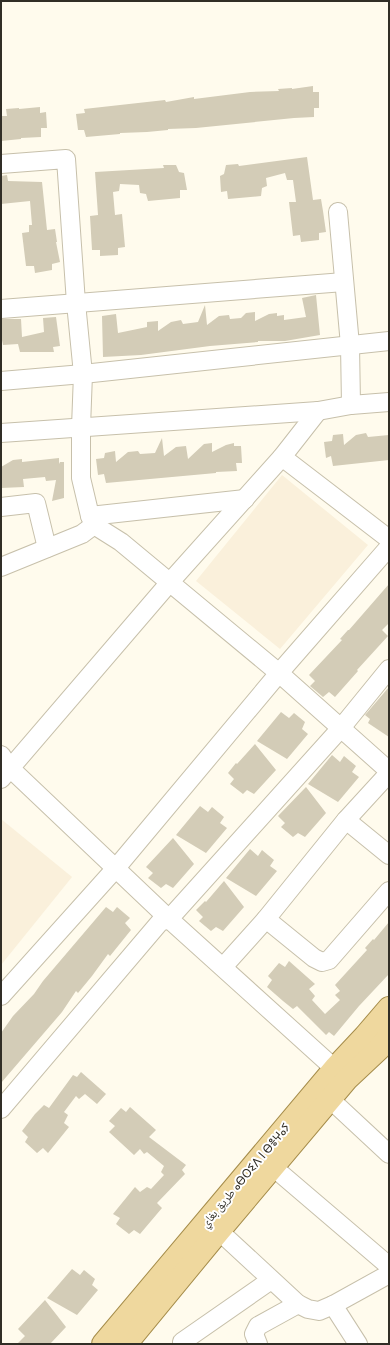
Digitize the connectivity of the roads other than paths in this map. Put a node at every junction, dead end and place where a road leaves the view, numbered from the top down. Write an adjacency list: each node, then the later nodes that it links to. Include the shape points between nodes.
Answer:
1 (1, 164): 4 (street, via 66,159)
2 (338, 212): 3 (street)
3 (344, 282): 4 (street); 7 (street)
4 (76, 303): 5 (street); 8 (street)
5 (1, 309)
6 (389, 341): 7 (street)
7 (350, 345): 8 (street); 11 (street)
8 (83, 374): 9 (street); 13 (street)
9 (1, 381)
10 (389, 402): 11 (street)
11 (351, 405): 12 (street)
12 (318, 411): 13 (street); 15 (street)
13 (81, 427): 14 (street); 18 (street, via 81,478)
14 (1, 433)
15 (282, 457): 16 (street); 19 (street)
16 (245, 499): 18 (street); 23 (street)
17 (1, 507): 21 (street, via 36,503)
18 (92, 520): 21 (street, via 82,534); 23 (street)
19 (389, 539)
20 (389, 547): 25 (street)
21 (47, 548): 22 (street)
22 (1, 567)
23 (170, 582): 25 (street); 27 (street)
24 (389, 669): 26 (street)
25 (279, 672): 26 (street); 31 (street)
26 (341, 728): 28 (street); 33 (street)
27 (4, 768): 31 (street)
28 (389, 772): 29 (street)
29 (346, 820): 30 (street); 34 (street)
30 (389, 855)
31 (116, 868): 33 (street); 36 (street)
32 (389, 891): 34 (street, via 329,960 322,962)
33 (169, 919): 35 (street); 41 (street, via 160,922)
34 (266, 919): 35 (street)
35 (223, 968): 39 (street)
36 (1, 996)
37 (389, 1008): 39 (main road, طريق بغاي ⴰⴱⵔⵉⴷ ⵏ ⴱⴻⵖⴰⵢ, via 365,1036)
38 (386, 1047): 39 (main road, طريق بغاي ⴰⴱⵔⵉⴷ ⵏ ⴱⴻⵖⴰⵢ)
39 (341, 1074): 40 (main road, طريق بغاي ⴰⴱⵔⵉⴷ ⵏ ⴱⴻⵖⴰⵢ); 51 (main road, طريق بغاي ⴰⴱⵔⵉⴷ ⵏ ⴱⴻⵖⴰⵢ)
40 (331, 1100): 42 (street); 43 (main road, طريق بغاي ⴰⴱⵔⵉⴷ ⵏ ⴱⴻⵖⴰⵢ)
41 (1, 1109)
42 (389, 1154)
43 (273, 1167): 44 (main road, طريق بغاي ⴰⴱⵔⵉⴷ ⵏ ⴱⴻⵖⴰⵢ); 45 (street)
44 (219, 1231): 47 (street); 52 (main road, طريق بغاي ⴰⴱⵔⵉⴷ ⵏ ⴱⴻⵖⴰⵢ)
45 (389, 1266)
46 (389, 1274): 49 (street)
47 (271, 1280): 48 (street); 50 (street)
48 (298, 1304): 49 (street, via 319,1311); 53 (street, via 258,1326 254,1334)
49 (333, 1305): 54 (street)
50 (182, 1342)
51 (103, 1344)
52 (126, 1344)
53 (258, 1344)
54 (358, 1344)

